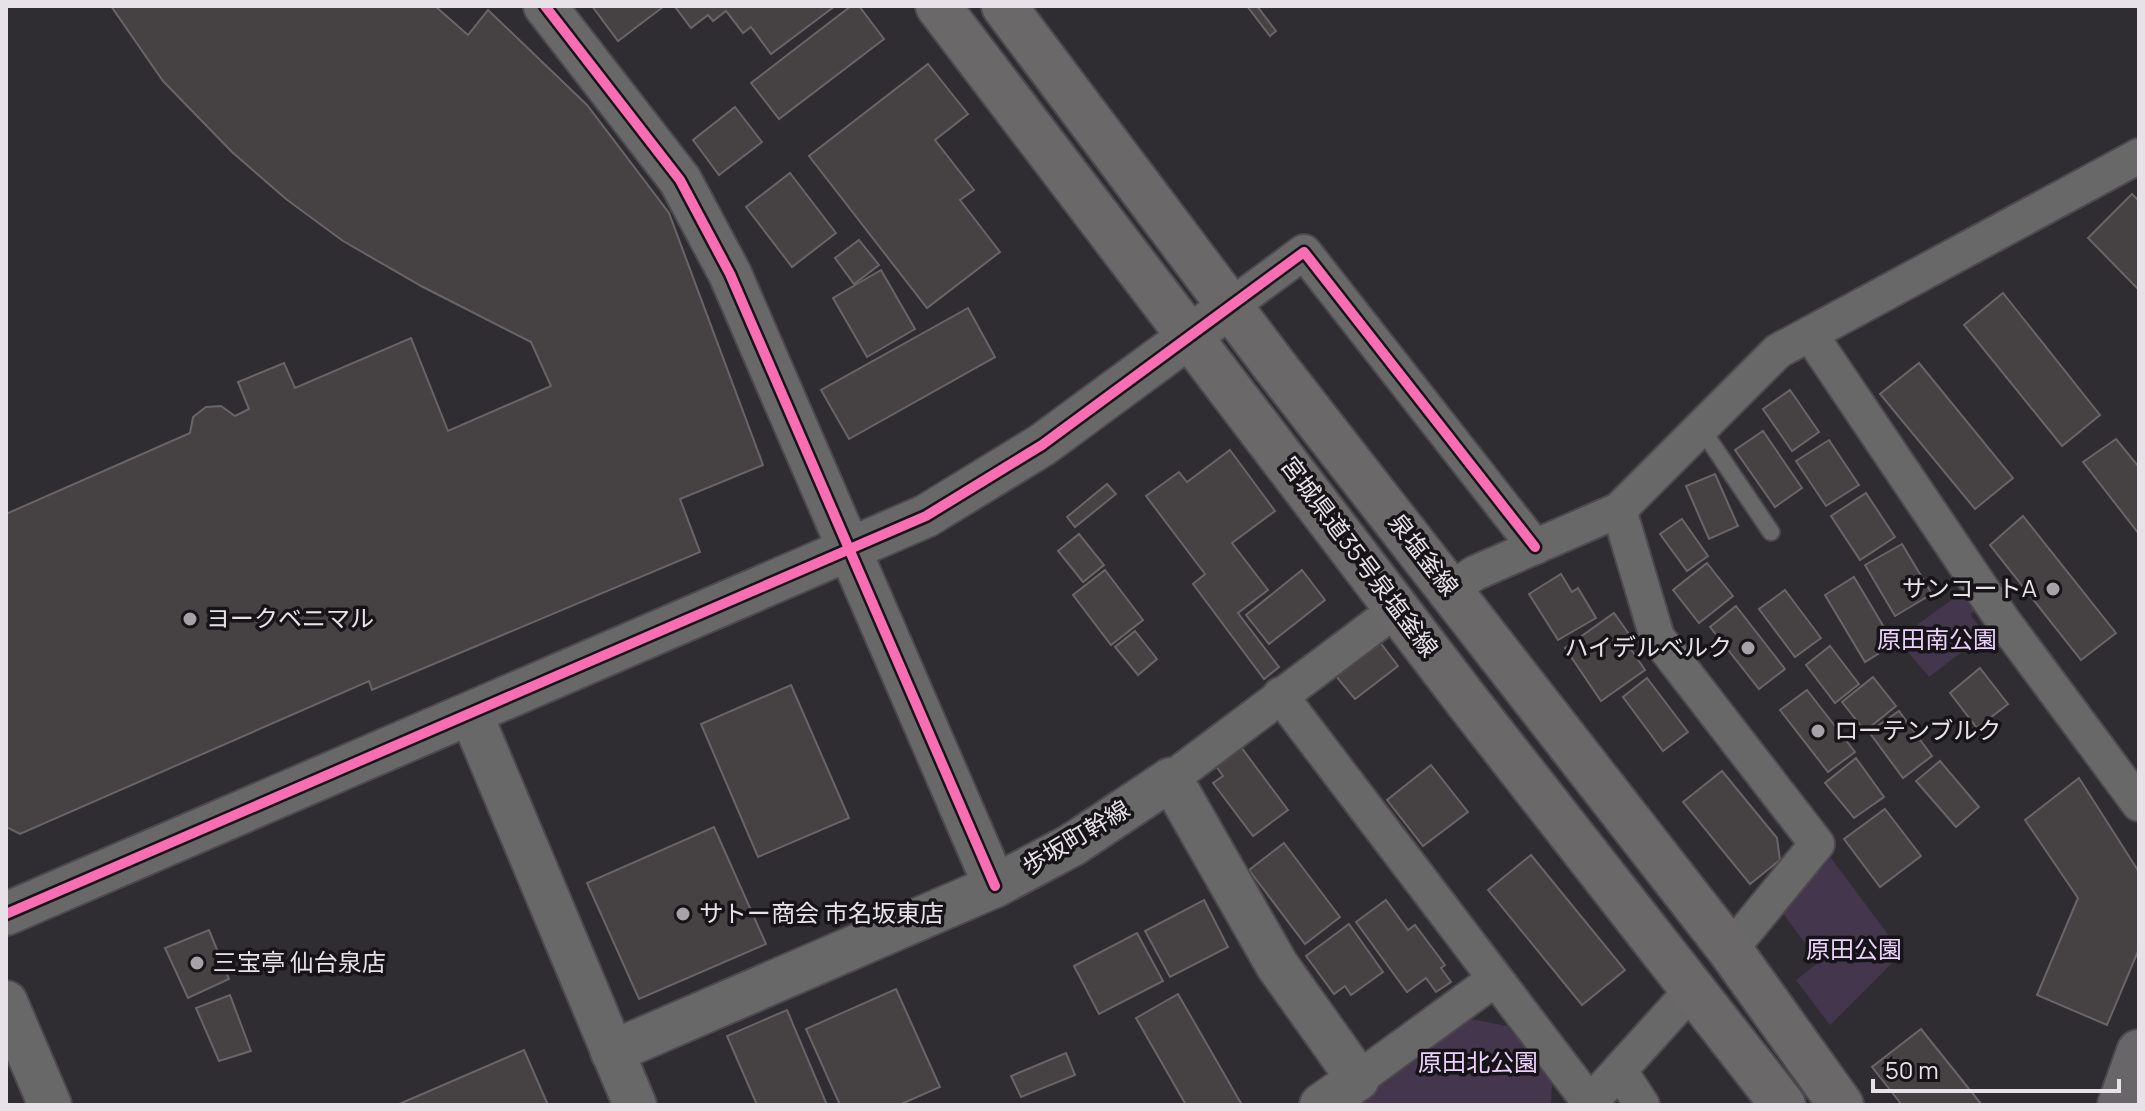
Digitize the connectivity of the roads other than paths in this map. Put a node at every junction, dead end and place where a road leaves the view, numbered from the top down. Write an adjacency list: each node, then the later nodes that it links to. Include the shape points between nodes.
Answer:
1 (545, 6): 12 (street, via 680,180 730,274)
2 (938, 6): 7 (main road, 宮城県道35号泉塩釜線)
3 (1004, 6): 5 (main road, 泉塩釜線)
4 (2139, 156): 6 (street)
5 (1231, 306): 7 (street); 11 (street, via 1304,252); 13 (main road, 泉塩釜線)
6 (1810, 334): 8 (street, via 1778,351); 18 (street, via 2004,622)
7 (1191, 336): 12 (street, via 988,480); 14 (main road, 宮城県道35号泉塩釜線)
8 (1701, 428): 9 (street); 10 (lane)
9 (1619, 510): 11 (street); 21 (street, via 1657,637 1817,844)
10 (1771, 532)
11 (1535, 547): 13 (street)
12 (849, 552): 16 (street); 19 (street)
13 (1451, 589): 21 (main road, 泉塩釜線)
14 (1398, 608): 15 (street); 23 (main road, 宮城県道35号泉塩釜線)
15 (1280, 695): 17 (street); 22 (street)
16 (471, 714): 20 (street); 25 (street)
17 (1171, 779): 19 (street, 歩坂町幹線, via 1072,845); 28 (street, via 1277,965)
18 (2139, 804)
19 (995, 886): 25 (street, 歩坂町幹線)
20 (6, 914)
21 (1730, 950): 35 (main road, 泉塩釜線)
22 (1495, 979): 28 (street); 29 (street)
23 (1693, 989): 27 (street); 34 (main road, 宮城県道35号泉塩釜線)
24 (6, 1002): 30 (street)
25 (612, 1052): 31 (street)
26 (2139, 1052): 36 (highway)
27 (1620, 1071): 29 (street); 33 (street)
28 (1358, 1079): 32 (street)
29 (1589, 1104)
30 (50, 1105)
31 (635, 1105)
32 (1321, 1105)
33 (1642, 1105)
34 (1783, 1105)
35 (1841, 1105)
36 (2120, 1105)

